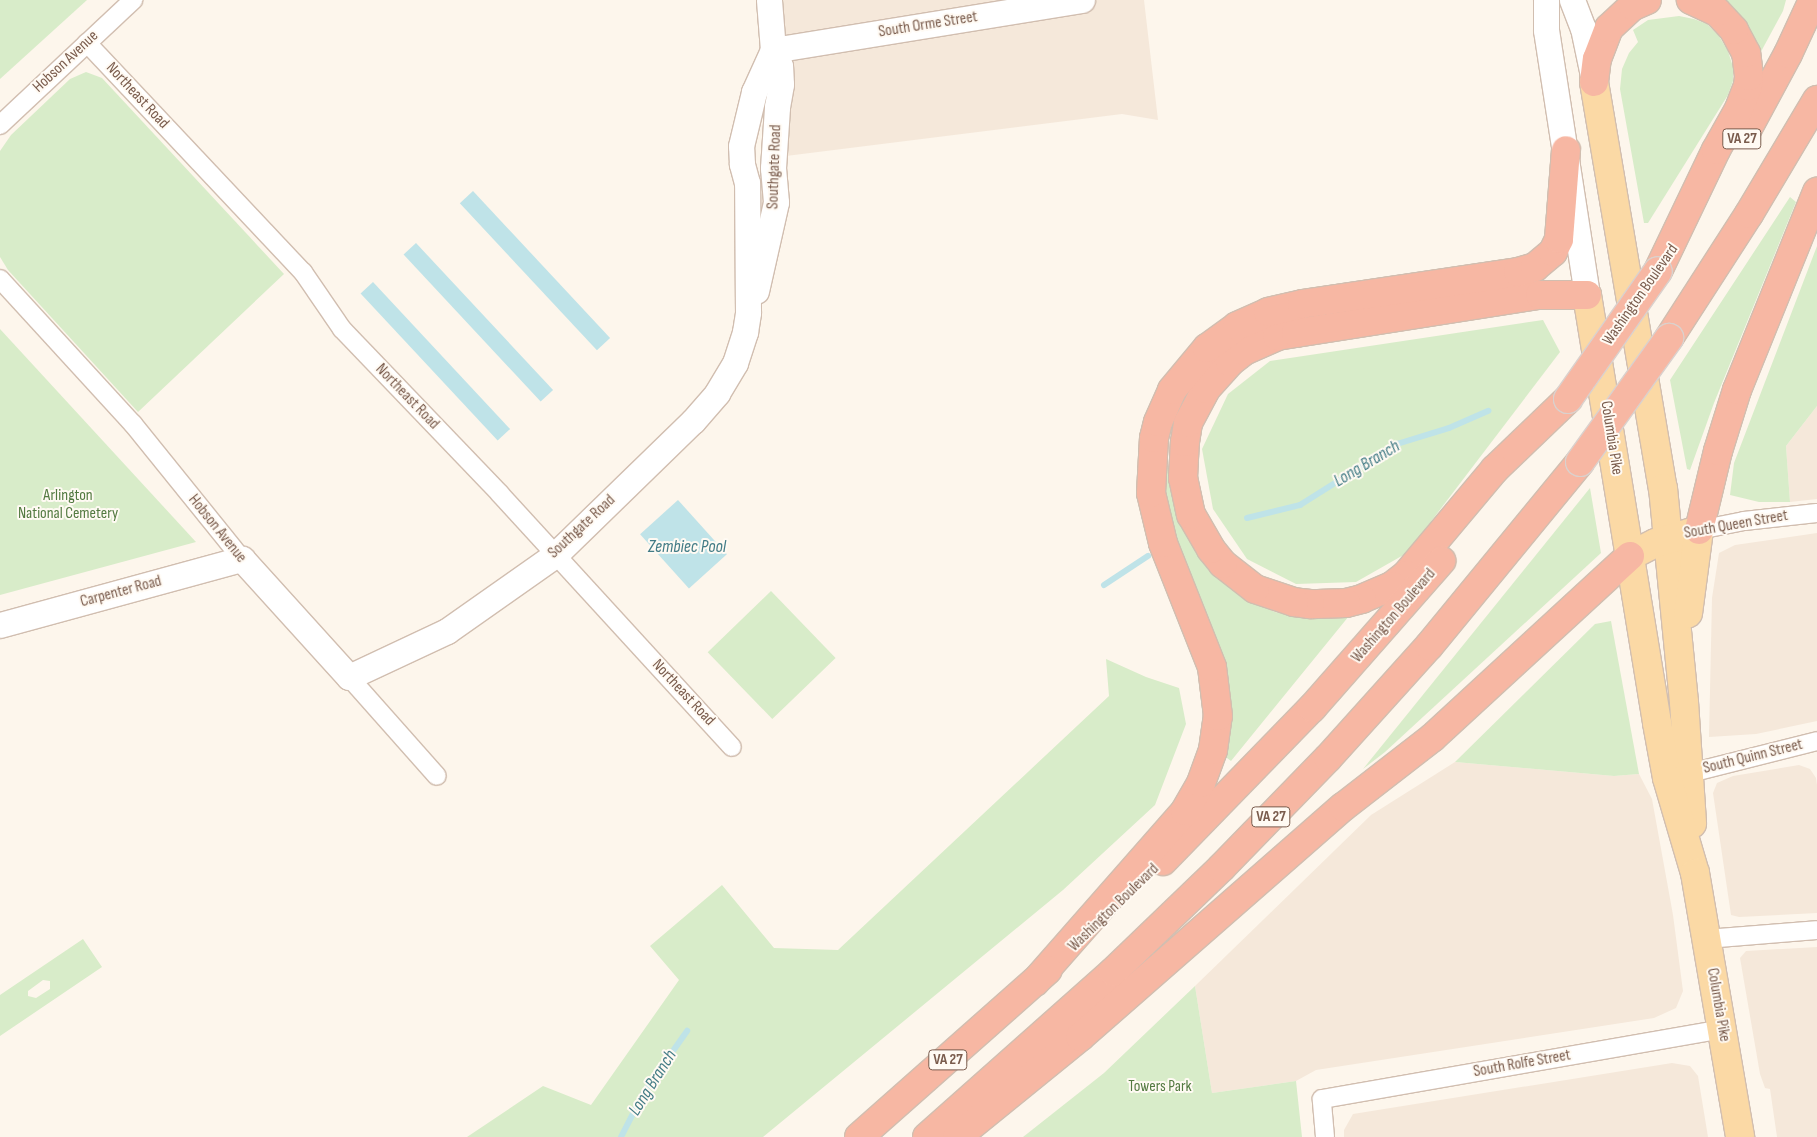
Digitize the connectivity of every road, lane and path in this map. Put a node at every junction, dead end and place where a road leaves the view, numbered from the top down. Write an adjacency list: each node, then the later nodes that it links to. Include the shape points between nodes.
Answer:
1 (133, 0): 9 (street, Hobson Avenue)
2 (769, 0): 10 (street, Southgate Road)
3 (1082, 0): 10 (street, South Orme Street)
4 (1546, 0): 14 (street, Columbia Pike, via 1546,30)
5 (1572, 0): 11 (street, Columbia Pike, via 1583,28)
6 (1647, 0): 11 (highway, via 1633,6 1609,28 1597,60)
7 (1691, 0): 16 (highway, via 1717,12 1734,30 1746,53 1750,76 1739,109)
8 (1813, 0): 16 (highway, Washington Boulevard / VA 27, via 1788,54 1733,155)
9 (86, 43): 13 (street, Hobson Avenue); 24 (street, Northeast Road, via 303,272 342,329)
10 (773, 50): 19 (street, Southgate Road, via 780,66 781,84 773,168 776,202 760,282); 19 (street, Southgate Road, via 751,100 741,146 747,183)
11 (1594, 82): 23 (main road, Columbia Pike, via 1663,488)
12 (1817, 100): 40 (highway, VA 27, bridge, via 1750,214 1669,338 1580,462 1429,646 1221,868 1113,972)
13 (0, 125)
14 (1566, 150): 18 (street, Columbia Pike); 37 (highway, via 1559,239 1553,252 1535,267 1268,312 1237,326 1207,348 1172,390 1154,438 1151,494 1158,527 1212,667 1218,716 1213,750 1202,783 1185,811)
15 (1817, 192): 22 (highway, via 1737,390)
16 (1658, 271): 20 (highway, Washington Boulevard / VA 27, bridge)
17 (0, 279): 26 (street, Hobson Avenue, via 133,424)
18 (1587, 295): 20 (highway, via 1533,296 1277,336 1244,351 1206,389 1188,424 1183,478 1191,515 1217,556 1255,589 1310,604 1362,599 1392,586 1406,575 1495,470); 25 (main road, Columbia Pike)
19 (748, 312): 24 (street, Southgate Road, via 735,363 717,393 693,421)
20 (1568, 399): 37 (highway, Washington Boulevard / VA 27, via 1464,535 1318,701 1198,828)
21 (1817, 513): 22 (street, South Queen Street)
22 (1699, 530): 23 (main road, South Queen Street); 29 (main road, via 1688,612)
23 (1668, 538): 25 (main road, South Queen Street); 29 (main road, Columbia Pike)
24 (555, 555): 28 (street, Southgate Road, via 447,631); 31 (street, Northeast Road)
25 (1630, 556): 34 (main road, Columbia Pike, via 1667,778); 41 (highway, via 1432,738 1343,807 1080,1037)
26 (242, 559): 27 (street, Carpenter Road); 28 (street, Hobson Avenue)
27 (0, 625)
28 (349, 676): 33 (street, Hobson Avenue)
29 (1684, 702): 32 (main road, Columbia Pike)
30 (1817, 741): 32 (street, South Quinn Street)
31 (732, 747)
32 (1690, 773): 34 (main road, Columbia Pike)
33 (437, 776)
34 (1694, 873): 36 (main road, Columbia Pike)
35 (1817, 930): 36 (street)
36 (1706, 938): 38 (main road, Columbia Pike)
37 (1035, 982): 39 (highway, Washington Boulevard / VA 27)
38 (1722, 1029): 42 (street, South Rolfe Street, via 1322,1099); 43 (main road, Columbia Pike)
39 (859, 1137)
40 (927, 1137)
41 (957, 1137)
42 (1324, 1137)
43 (1740, 1137)

